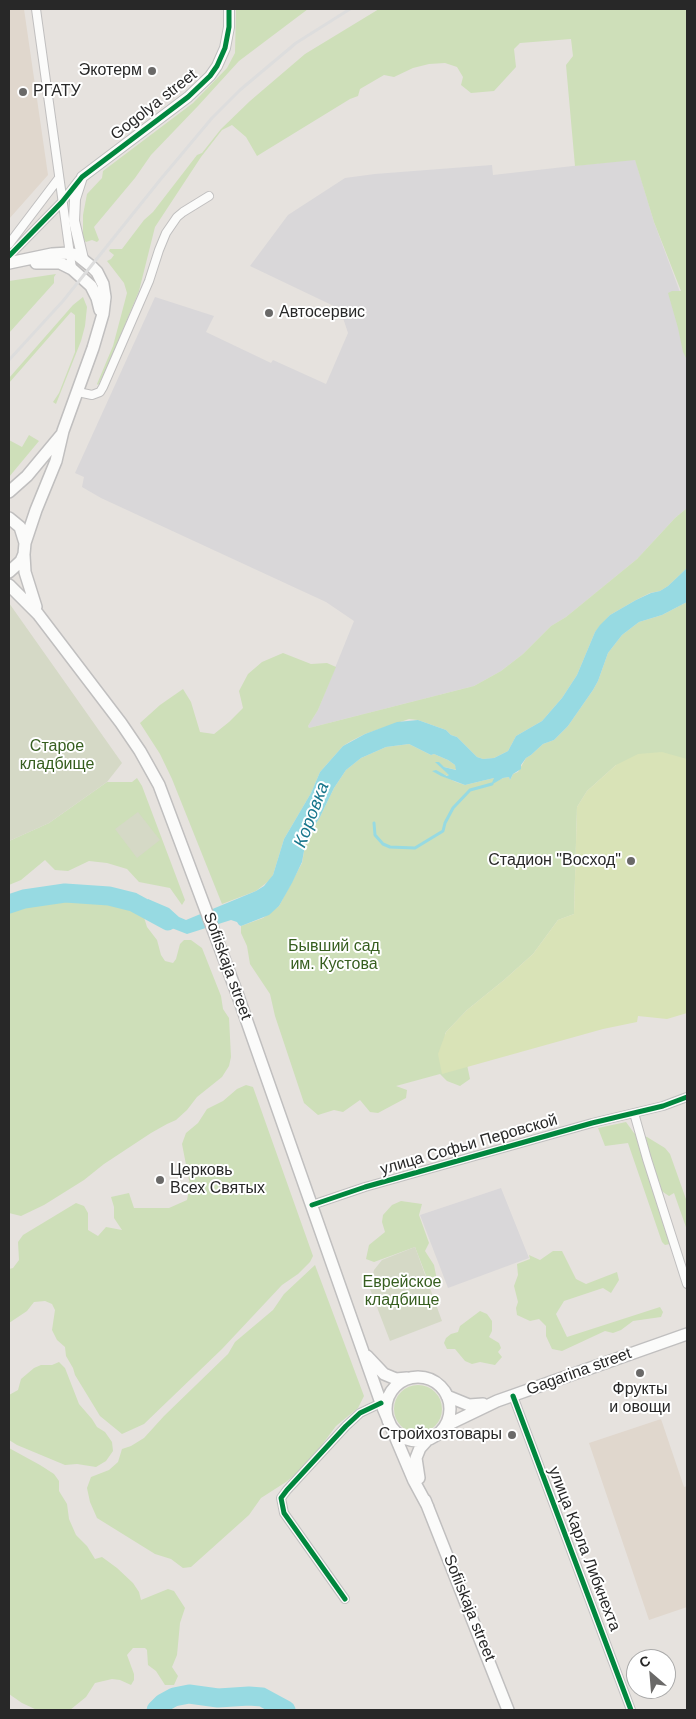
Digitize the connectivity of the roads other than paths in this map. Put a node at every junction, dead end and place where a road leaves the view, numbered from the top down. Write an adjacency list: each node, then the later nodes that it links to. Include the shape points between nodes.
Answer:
1 (36, 9): 4 (street)
2 (229, 9): 3 (street, Gogolya street, via 225,48 210,76 177,106)
3 (82, 177): 6 (street, Gogolya street); 10 (street, via 75,199 74,221)
4 (59, 178): 6 (street); 7 (street)
5 (209, 196): 14 (street, via 177,217 166,234 100,392 92,395)
6 (62, 202): 8 (street); 9 (street, Gogolya street)
7 (9, 244)
8 (69, 253): 10 (main road); 11 (main road); 12 (street)
9 (9, 256)
10 (83, 259): 13 (main road, via 97,272 104,290 105,305)
11 (9, 264): 12 (main road, via 52,262)
12 (72, 268): 13 (main road, via 94,291 100,311)
13 (99, 327): 14 (main road)
14 (78, 392): 15 (main road)
15 (63, 433): 16 (main road); 18 (main road)
16 (9, 492)
17 (9, 518): 18 (main road, via 20,527)
18 (25, 548): 19 (main road, via 17,566); 21 (main road, Sofiiskaja street, via 25,572)
19 (9, 572)
20 (9, 585): 21 (main road, Sofiiskaja street)
21 (38, 614): 24 (main road, Sofiiskaja street, via 140,751 161,791)
22 (687, 1097): 23 (street, улица Софьи Перовской)
23 (634, 1113): 24 (street, улица Софьи Перовской, via 365,1187); 25 (street)
24 (312, 1205): 27 (main road, Sofiiskaja street)
25 (687, 1284)
26 (687, 1334): 30 (main road, Gagarina street)
27 (360, 1347): 28 (main road, Sofiiskaja street, via 384,1374 396,1379); 32 (main road, Sofiiskaja street)
28 (409, 1378): 29 (main road, via 428,1379 439,1385); 33 (main road, via 397,1385 389,1396 386,1410)
29 (447, 1396): 31 (main road, via 469,1405); 34 (main road, via 450,1408)
30 (513, 1396): 31 (main road, Gagarina street); 39 (street, улица Карла Либкнехта)
31 (497, 1401): 34 (main road, Gagarina street)
32 (381, 1403): 33 (main road, Sofiiskaja street); 37 (street, via 360,1413 346,1426 282,1498 284,1513)
33 (390, 1423): 35 (main road, via 406,1438); 36 (main road, Sofiiskaja street)
34 (445, 1426): 35 (main road)
35 (429, 1438): 36 (main road, Sofiiskaja street, via 420,1448 416,1463)
36 (428, 1507): 38 (main road, Sofiiskaja street)
37 (345, 1599)
38 (508, 1710)
39 (631, 1710)

